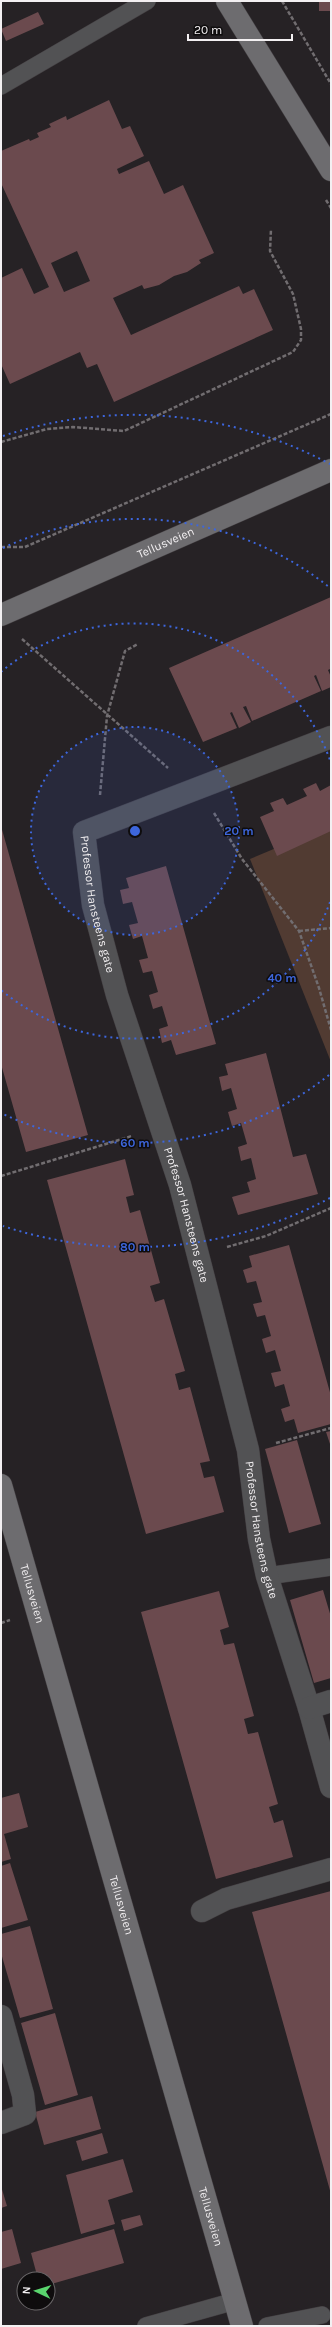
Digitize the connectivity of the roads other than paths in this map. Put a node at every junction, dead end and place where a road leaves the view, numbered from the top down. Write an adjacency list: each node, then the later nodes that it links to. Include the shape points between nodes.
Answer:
1 (147, 1): 3 (lane)
2 (227, 1): 4 (street)
3 (1, 86)
4 (331, 170)
5 (331, 470): 6 (street, Tellusveien)
6 (1, 616)
7 (331, 737): 10 (street, Professor Hansteens gate, via 84,832 93,905 117,995 180,1185 248,1450 259,1539)
8 (1, 1485): 18 (street, Tellusveien)
9 (331, 1567): 10 (lane)
10 (267, 1576): 12 (street, Professor Hansteens gate)
11 (331, 1701): 12 (street)
12 (309, 1708): 13 (street, Professor Hansteens gate)
13 (331, 1786)
14 (331, 1869): 15 (street, via 226,1899)
15 (202, 1911)
16 (1, 2016): 17 (street, via 23,2095 25,2114)
17 (1, 2123)
18 (235, 2301): 20 (lane); 21 (street, Tellusveien)
19 (322, 2314): 22 (lane)
20 (146, 2326)
21 (242, 2326)
22 (268, 2326)

